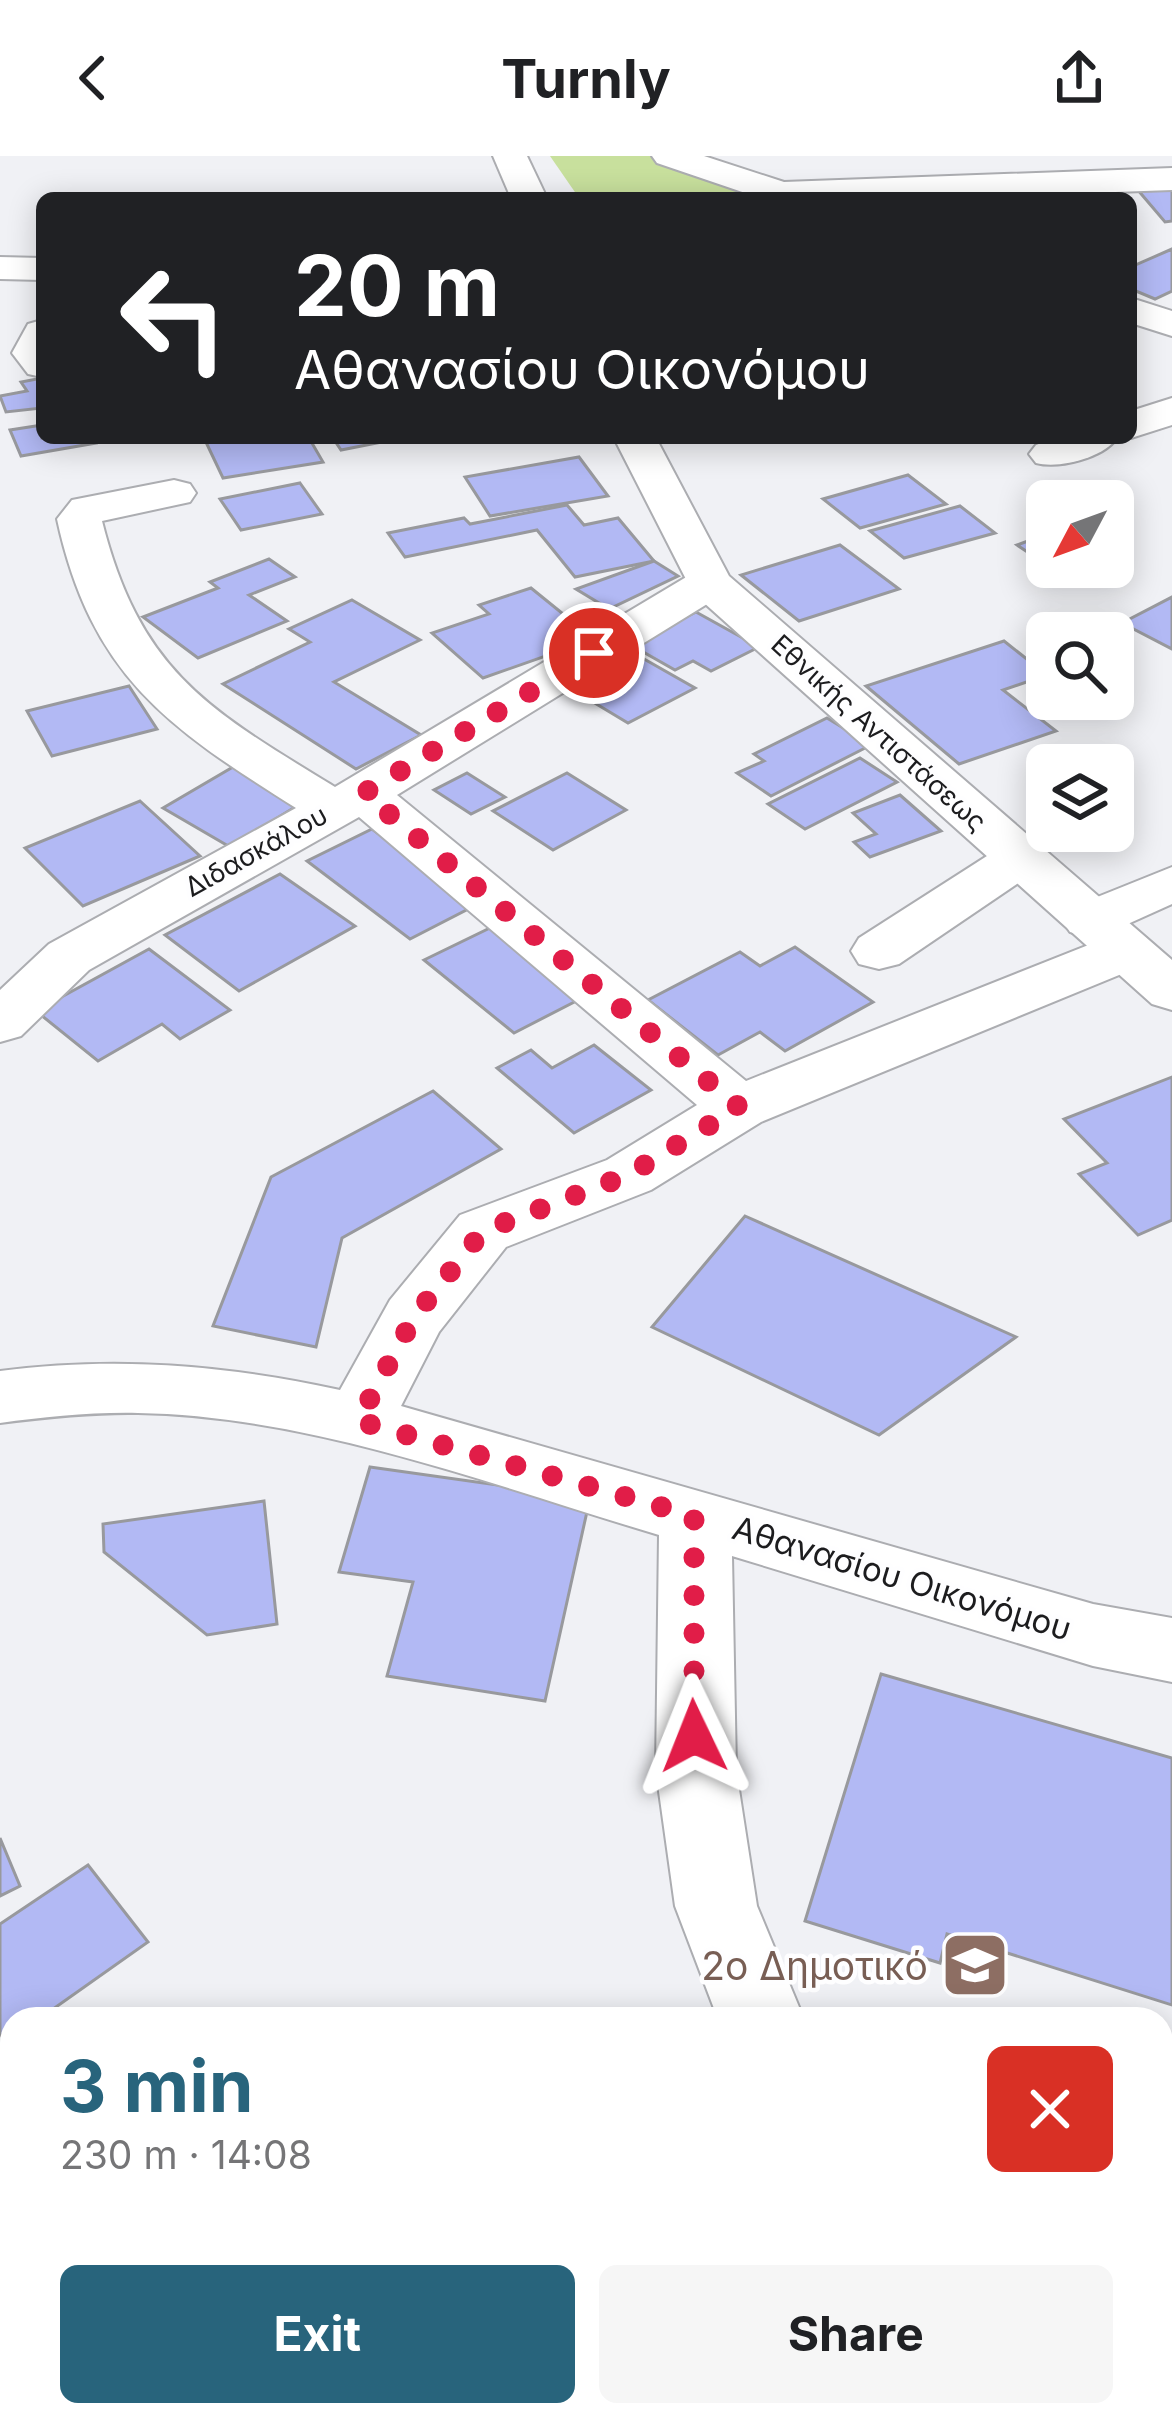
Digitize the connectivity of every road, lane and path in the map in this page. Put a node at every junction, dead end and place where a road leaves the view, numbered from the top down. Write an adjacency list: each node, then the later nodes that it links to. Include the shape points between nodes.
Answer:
1 (510, 156): 4 (street)
2 (668, 156): 5 (street)
3 (1172, 179): 6 (street)
4 (527, 192)
5 (780, 192)
6 (909, 192)
7 (0, 268): 8 (street)
8 (36, 268)
9 (1172, 410): 10 (street)
10 (1137, 423)
11 (638, 444): 15 (street, Εθνικής Αντιστάσεως)
12 (1079, 444): 13 (street)
13 (1051, 454)
14 (174, 493): 16 (street, via 88,509 80,519 124,646 200,725)
15 (709, 583): 16 (street, Διδασκάλου); 17 (street, Εθνικής Αντιστάσεως)
16 (348, 800): 22 (street, Διδασκάλου); 25 (street)
17 (1020, 858): 19 (street, Εθνικής Αντιστάσεως); 20 (street)
18 (1172, 884): 19 (street)
19 (1108, 935): 23 (street, Εθνικής Αντιστάσεως); 25 (street)
20 (879, 952)
21 (0, 953): 22 (street)
22 (69, 957): 24 (street, Διδασκάλου)
23 (1172, 991)
24 (0, 1023)
25 (739, 1107): 27 (street, via 628,1175 483,1231 414,1317)
26 (0, 1397): 27 (street, Αθανασίου Οικονόμου, via 129,1384)
27 (358, 1421): 28 (street, Αθανασίου Οικονόμου)
28 (694, 1516): 29 (street, Αθανασίου Οικονόμου, via 1093,1635); 30 (street, via 696,1770 716,1906)
29 (1172, 1650)
30 (756, 2007)

